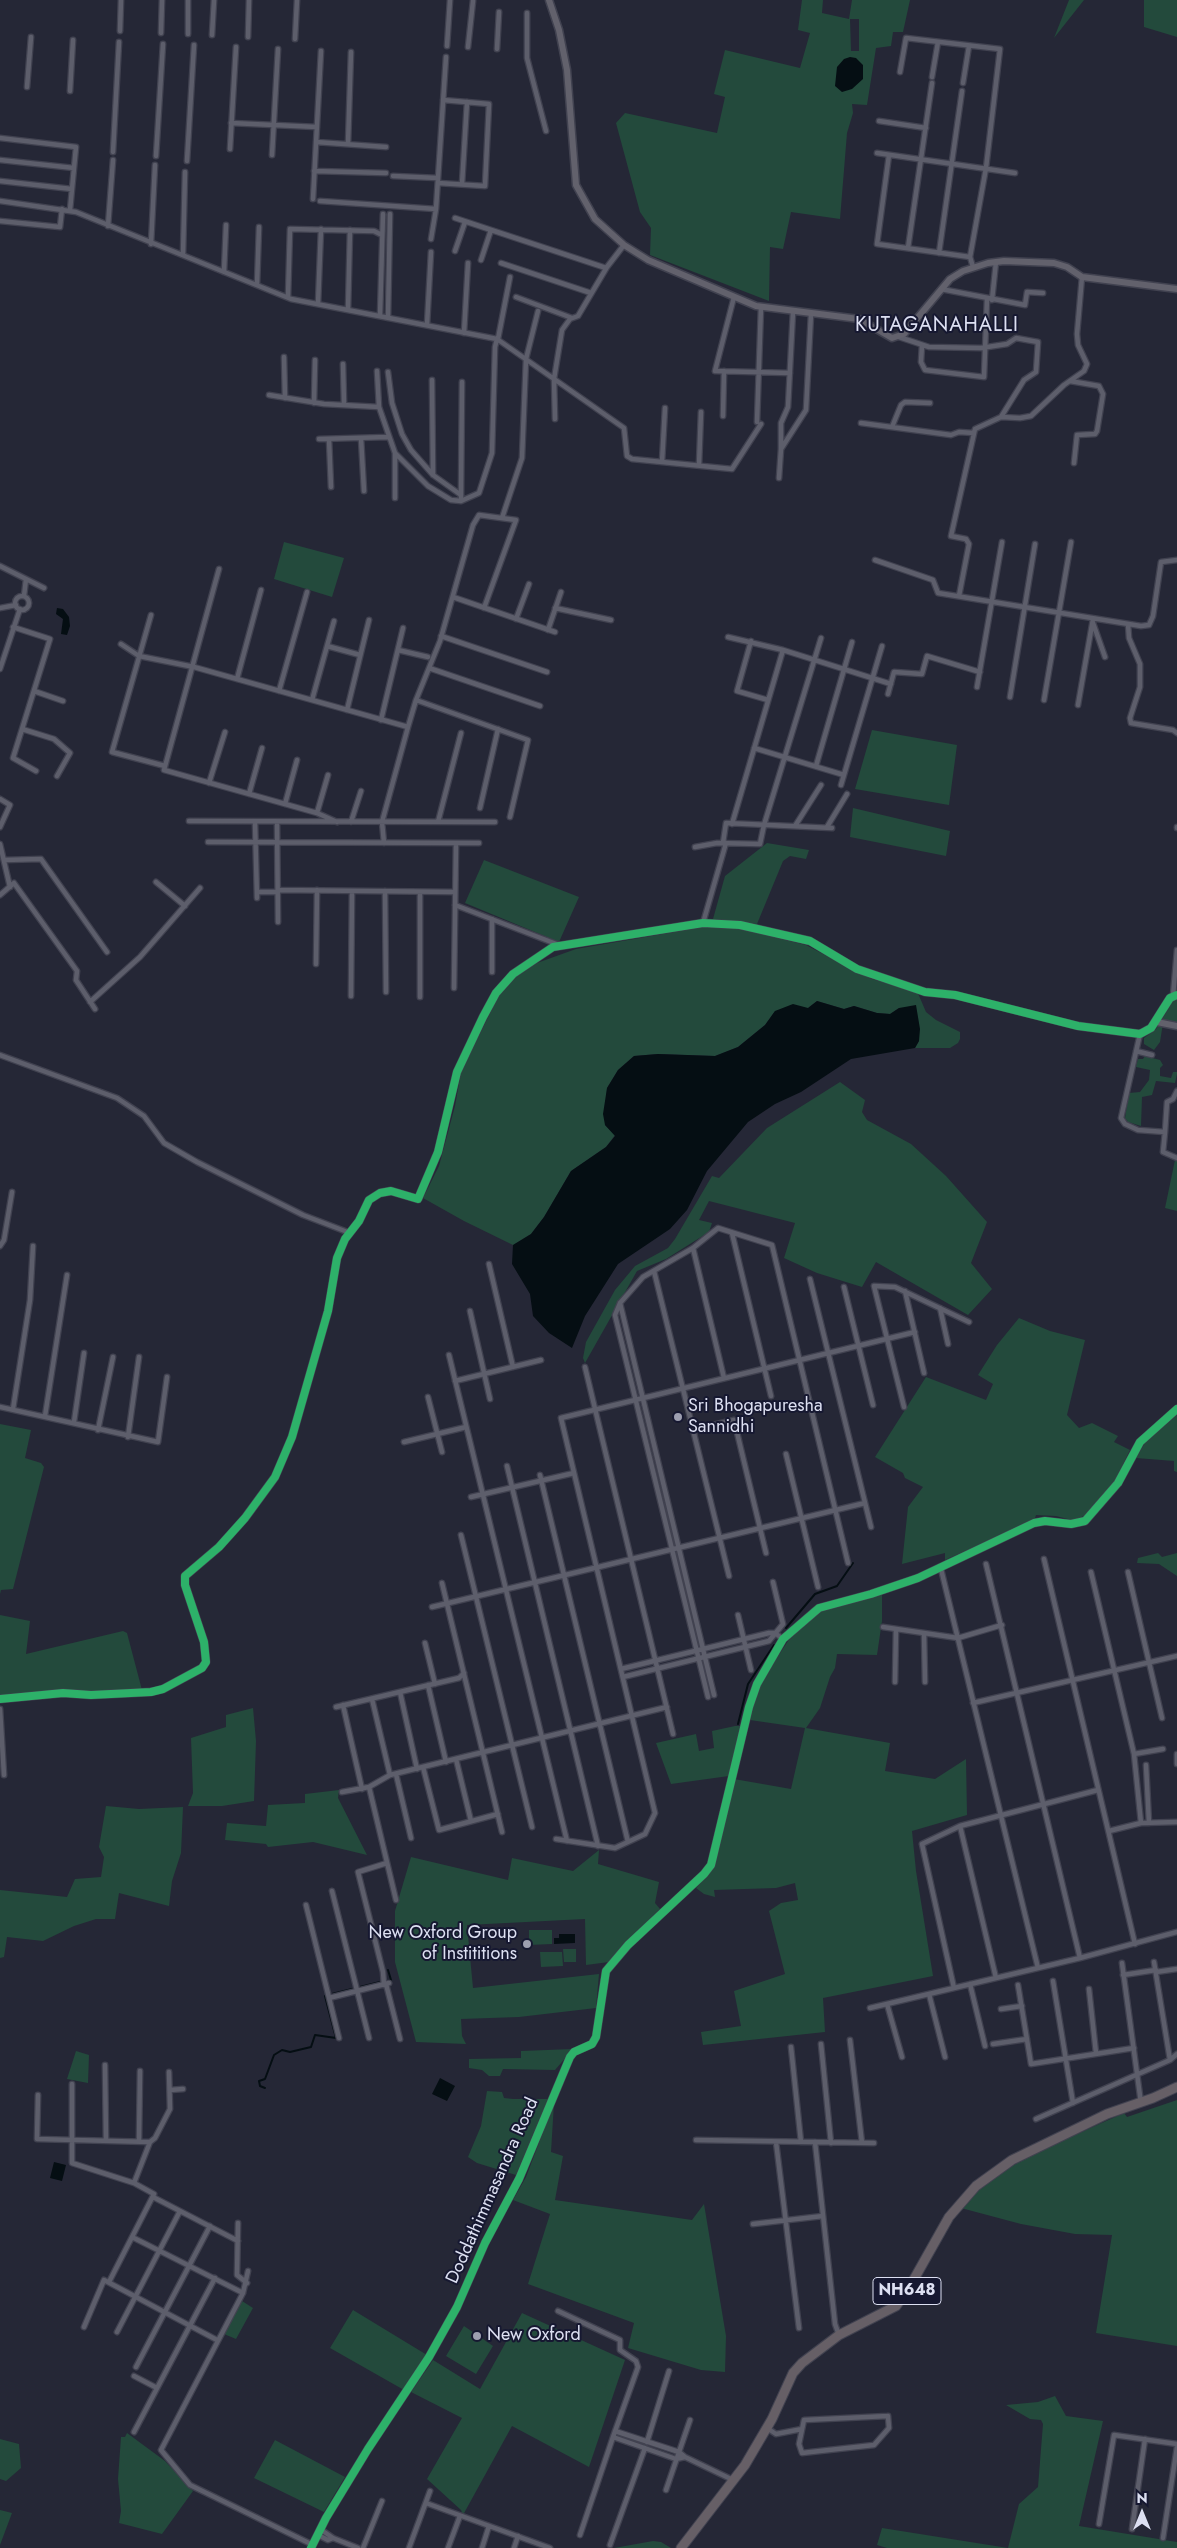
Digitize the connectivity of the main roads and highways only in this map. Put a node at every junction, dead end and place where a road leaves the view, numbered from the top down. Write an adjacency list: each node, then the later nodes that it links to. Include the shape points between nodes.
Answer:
1 (1177, 2087): 2 (highway, NH648, via 1107,2114 996,2169 976,2186 949,2217 896,2306 839,2335 793,2373 767,2428 734,2480)
2 (680, 2548)

